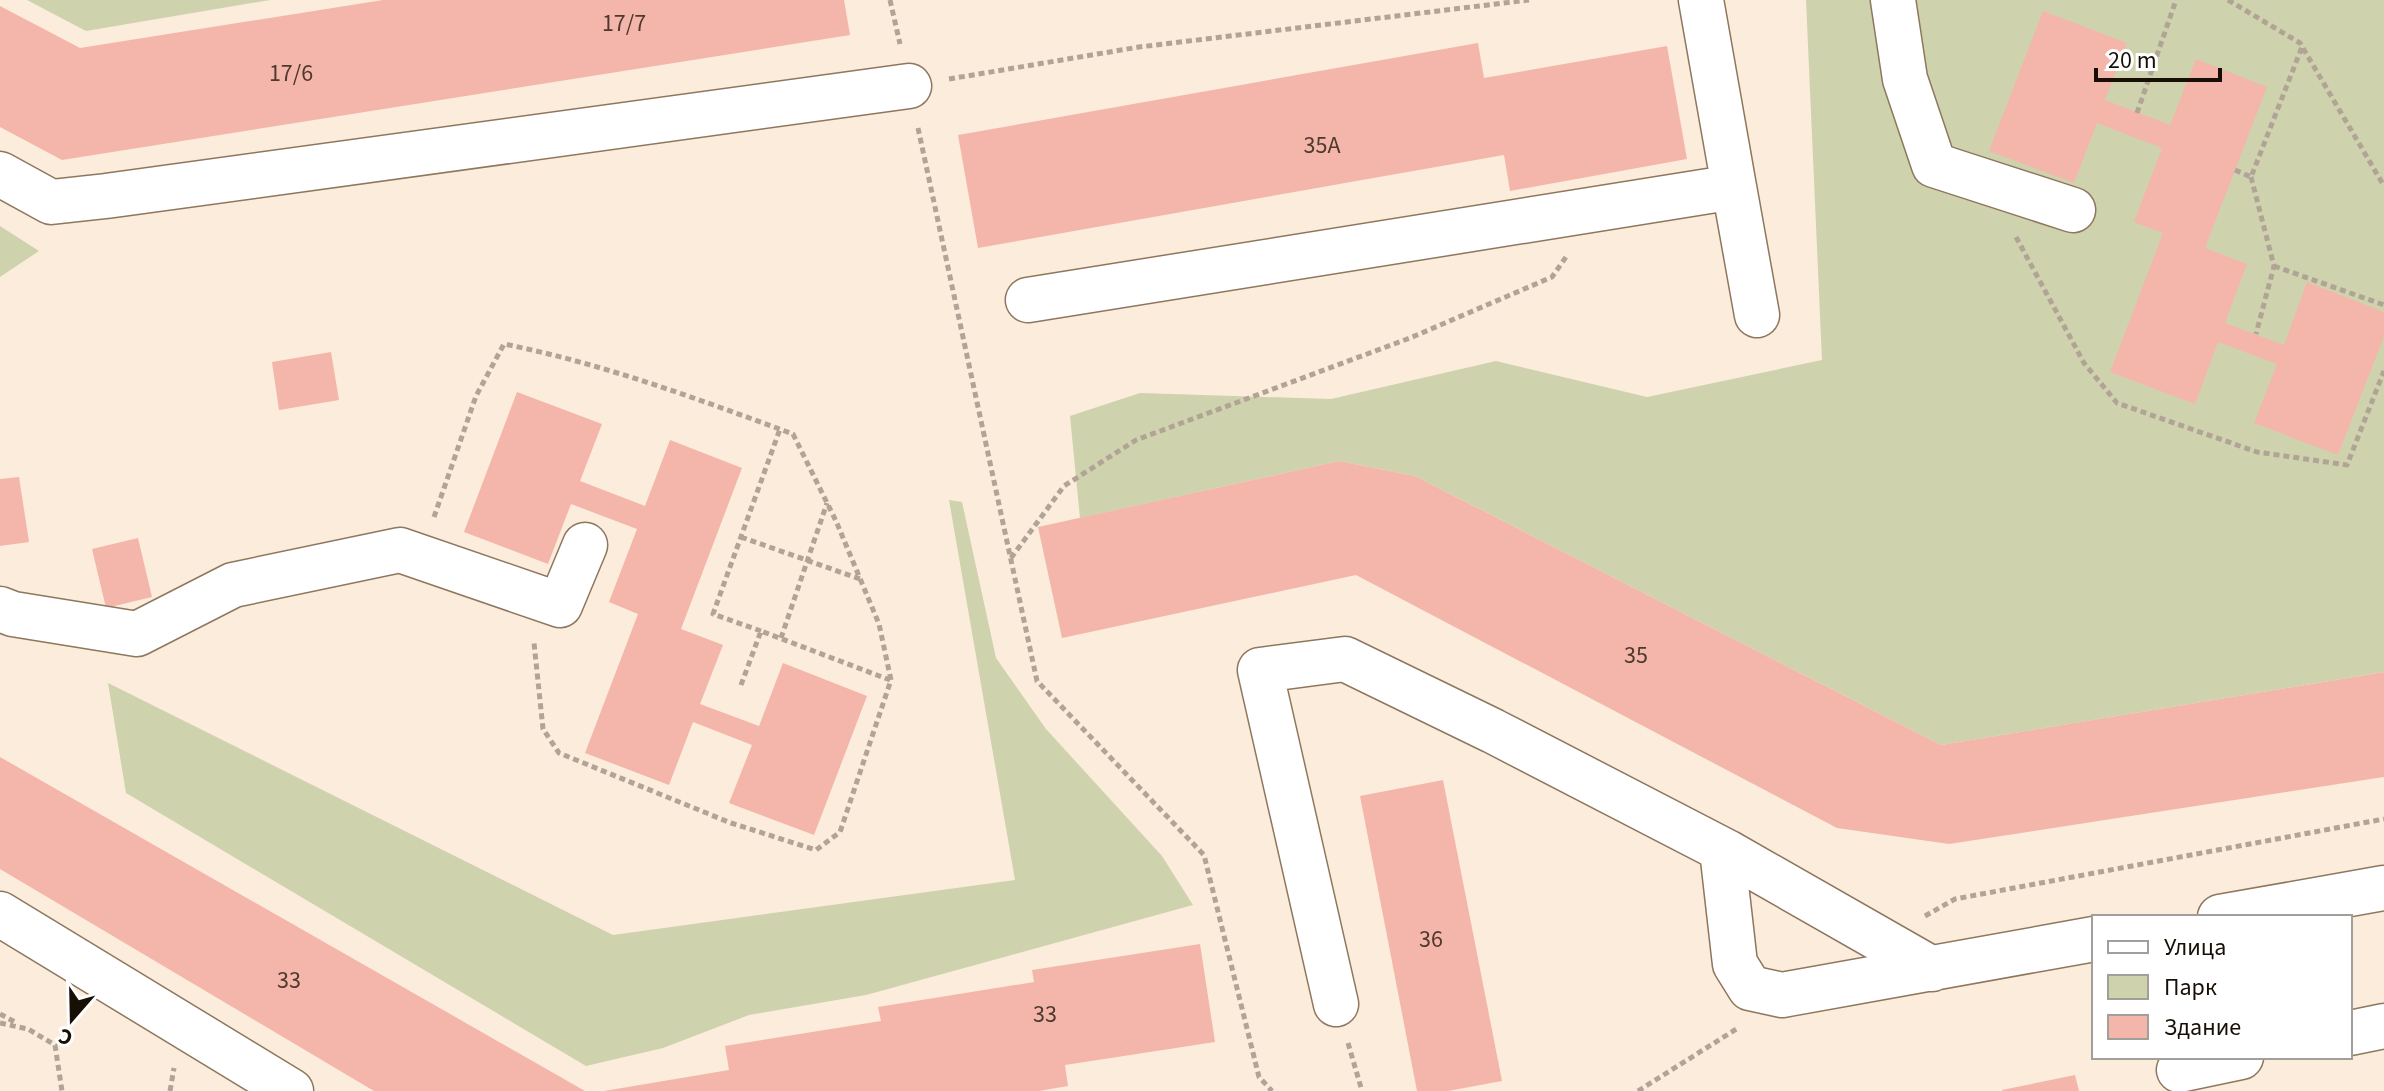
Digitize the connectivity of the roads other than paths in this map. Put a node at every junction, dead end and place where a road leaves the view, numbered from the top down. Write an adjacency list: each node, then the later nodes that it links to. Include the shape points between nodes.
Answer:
1 (1701, 0): 5 (lane)
2 (1893, 0): 6 (lane, via 1905,79 1934,165)
3 (909, 86): 4 (lane, via 51,202)
4 (0, 174)
5 (1734, 187): 7 (lane); 8 (lane)
6 (2073, 210)
7 (1028, 300)
8 (1757, 315)
9 (585, 545): 10 (lane, via 560,605 400,550 233,585 137,634)
10 (0, 609)
11 (1722, 850): 16 (lane); 16 (lane, via 1735,964 1750,988 1782,995); 17 (lane, via 1345,659 1260,670)
12 (2384, 888): 14 (lane)
13 (0, 914): 22 (lane)
14 (2231, 915)
15 (2092, 939): 16 (lane)
16 (1932, 969)
17 (1336, 1004)
18 (2384, 1026): 19 (lane)
19 (2352, 1033)
20 (2233, 1059): 21 (lane)
21 (2179, 1073)
22 (291, 1091)

